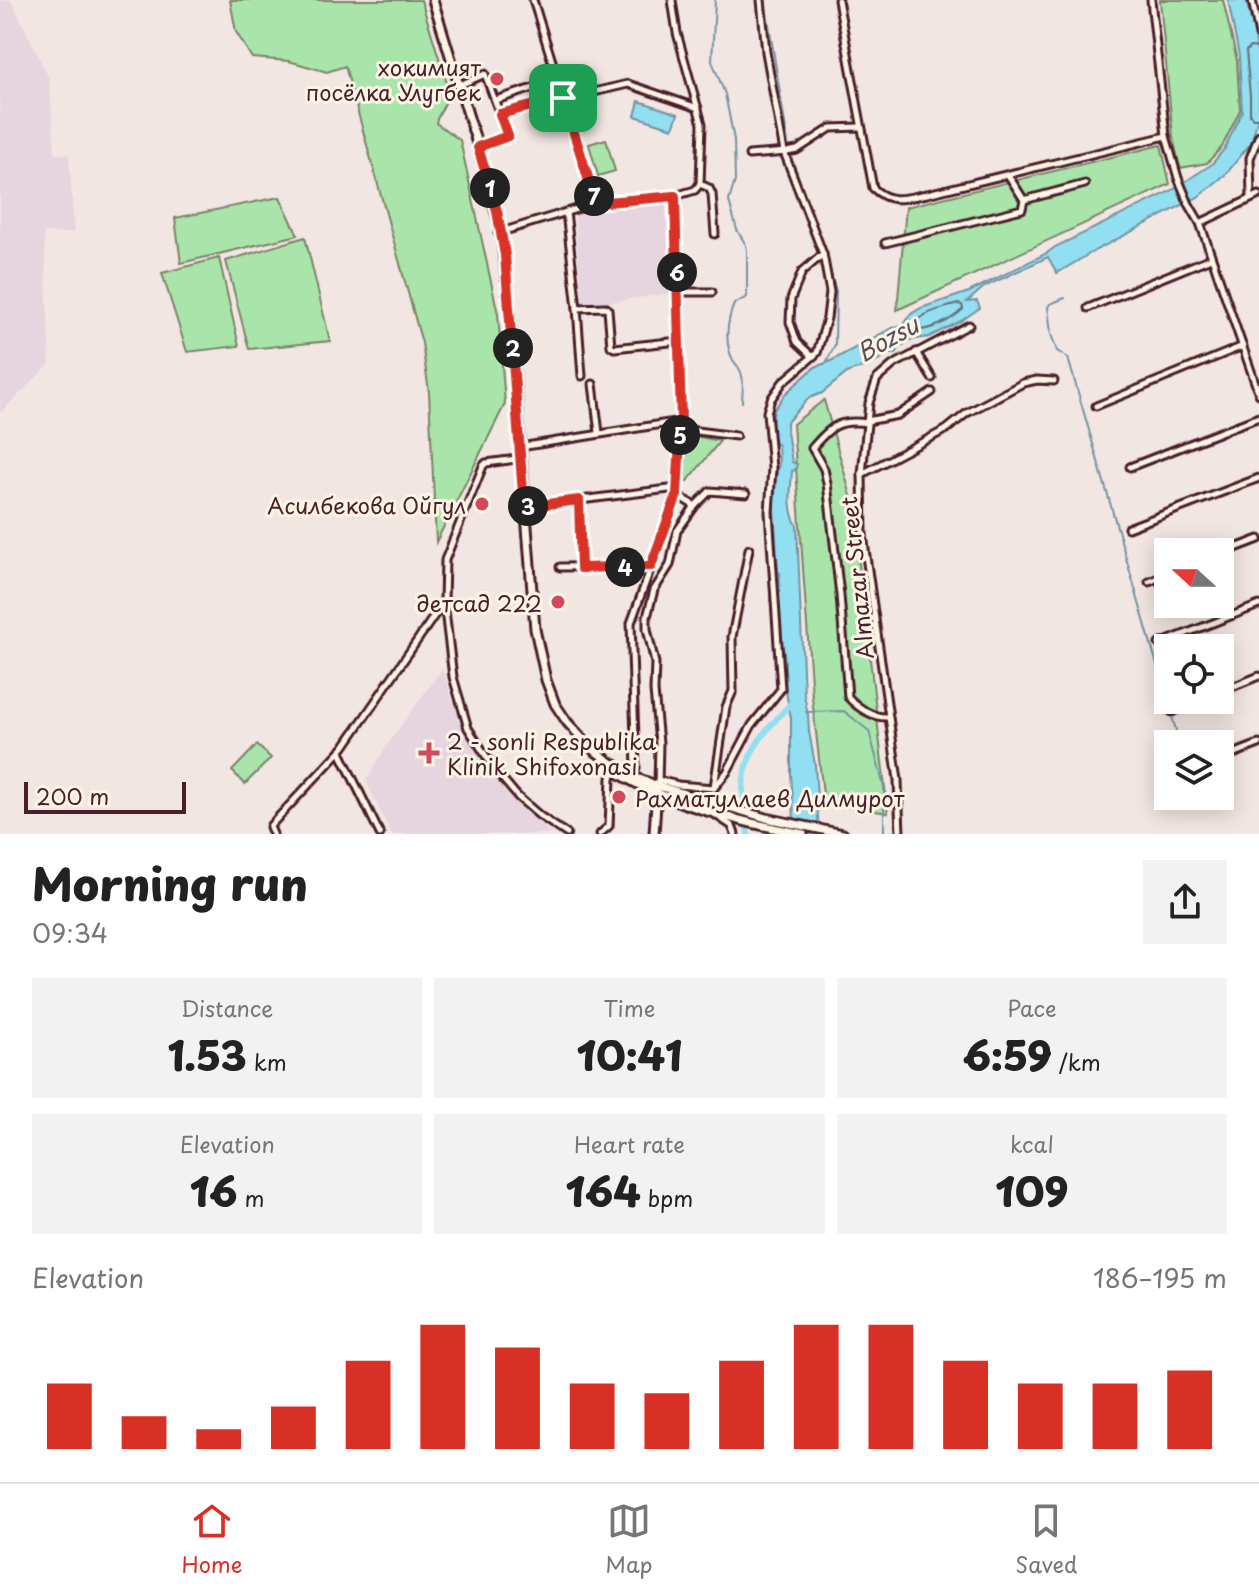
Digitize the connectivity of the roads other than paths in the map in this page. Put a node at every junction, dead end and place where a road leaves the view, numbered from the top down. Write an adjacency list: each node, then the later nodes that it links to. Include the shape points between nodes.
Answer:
1 (432, 0): 10 (main road); 31 (main road)
2 (533, 0): 9 (street)
3 (672, 0): 13 (street)
4 (761, 0): 19 (street)
5 (838, 0): 15 (street)
6 (1151, 0): 17 (street)
7 (1252, 0): 8 (street)
8 (1259, 35)
9 (558, 80): 11 (street); 12 (street)
10 (460, 85): 12 (street, via 485,74); 18 (main road)
11 (563, 98): 13 (street, via 628,84); 14 (street); 28 (street)
12 (496, 100): 14 (street)
13 (698, 108): 22 (street)
14 (500, 114): 18 (street, via 508,136)
15 (860, 127): 19 (street, via 831,128); 21 (street, via 873,188 893,200)
16 (1259, 135): 26 (street, via 1250,158)
17 (1166, 136): 21 (street); 30 (street, via 1178,178)
18 (478, 147): 31 (main road)
19 (785, 152): 20 (street); 34 (street)
20 (749, 155)
21 (1008, 175): 27 (street)
22 (700, 184): 25 (street); 32 (street, via 712,194)
23 (1085, 184): 27 (street)
24 (1259, 195): 26 (street)
25 (675, 196): 28 (street); 36 (street)
26 (1251, 198): 30 (street)
27 (1024, 200): 33 (street, via 1022,209)
28 (596, 203): 29 (street)
29 (566, 212): 31 (street); 38 (street)
30 (1200, 223): 35 (street)
31 (500, 232): 58 (main road); 59 (main road)
32 (715, 234)
33 (885, 243)
34 (823, 254): 44 (street, via 830,292 827,318); 44 (street, via 802,272 791,299 790,322 797,342)
35 (1211, 258): 39 (street); 42 (street)
36 (678, 292): 37 (street); 41 (street)
37 (712, 292)
38 (577, 308): 41 (street, via 608,309 614,348); 45 (street)
39 (1088, 308)
40 (969, 325): 43 (street, Almazar Street)
41 (679, 341): 53 (street)
42 (1243, 346): 49 (street); 51 (street)
43 (916, 352): 46 (street); 54 (street, Almazar Street, via 877,379)
44 (812, 356): 89 (street, via 783,382 767,412 781,689)
45 (582, 376)
46 (932, 378)
47 (1054, 381): 61 (street, via 1023,383)
48 (593, 384): 56 (street)
49 (1259, 391)
50 (932, 392): 54 (street, via 898,415)
51 (1096, 406)
52 (1259, 417): 60 (street)
53 (681, 421): 55 (street); 56 (street)
54 (867, 422): 61 (street, Almazar Street); 82 (street, via 842,422 812,448 827,483 848,697 861,709)
55 (681, 429): 57 (street); 63 (street)
56 (599, 433): 58 (street)
57 (736, 436)
58 (520, 447): 67 (main road)
59 (517, 459): 77 (street, via 483,466 445,560); 86 (main road, via 528,603 543,681 564,724)
60 (1130, 467)
61 (862, 474): 82 (street, Almazar Street, via 863,535)
62 (1259, 478): 68 (street)
63 (677, 491): 65 (street); 66 (street); 72 (street)
64 (746, 494): 66 (street, via 710,491)
65 (579, 500): 67 (street); 74 (street)
66 (695, 506): 88 (street, via 677,531 670,565 654,590 647,617 655,663)
67 (524, 507): 86 (main road, via 535,629 546,680 567,722)
68 (1128, 528)
69 (1259, 539): 71 (street)
70 (749, 549): 89 (street, via 732,637 733,691)
71 (1234, 549)
72 (651, 566): 74 (street); 87 (street, via 631,623)
73 (560, 567): 74 (street)
74 (581, 568)
75 (1154, 580): 76 (street)
76 (1149, 582)
77 (444, 602): 84 (street); 97 (street, via 453,677 468,728 518,797)
78 (1259, 605): 79 (street)
79 (1185, 634)
80 (1259, 676): 81 (street)
81 (1234, 686)
82 (888, 717): 103 (street, Almazar Street)
83 (1259, 744): 85 (street)
84 (340, 752): 95 (street, via 271,825); 96 (street)
85 (1234, 754)
86 (615, 768): 87 (main road); 98 (street, via 609,826)
87 (633, 779): 88 (main road)
88 (657, 786): 89 (street); 90 (main road); 92 (main road); 93 (main road)
89 (714, 788)
90 (676, 800): 91 (main road); 93 (main road, via 662,805)
91 (705, 809): 92 (main road); 100 (street, via 732,826)
92 (732, 813): 94 (main road)
93 (655, 816): 99 (main road)
94 (788, 828): 101 (main road); 102 (main road)
95 (273, 834)
96 (380, 834)
97 (567, 834)
98 (600, 834)
99 (654, 834)
100 (735, 834)
101 (803, 834)
102 (843, 834)
103 (900, 834)

